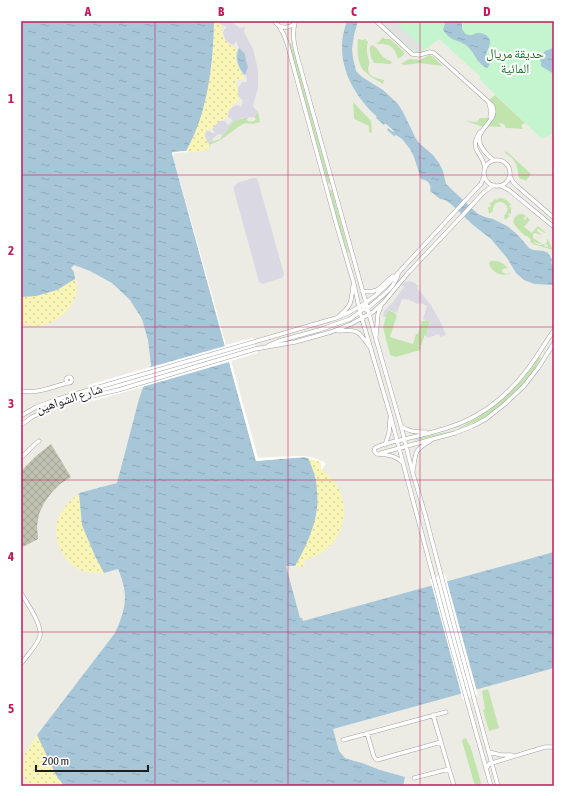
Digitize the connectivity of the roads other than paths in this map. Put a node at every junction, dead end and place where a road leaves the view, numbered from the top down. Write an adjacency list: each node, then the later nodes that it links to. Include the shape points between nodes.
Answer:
1 (274, 21): 4 (street)
2 (376, 21): 5 (street, via 412,54 434,53 484,98 490,106)
3 (295, 22): 4 (street, via 284,28); 16 (street, via 293,38)
4 (279, 26): 15 (street, via 286,39)
5 (492, 116): 6 (street, via 481,134 479,143 486,154); 7 (street, via 476,137 474,144)
6 (494, 160): 7 (street); 9 (street, via 506,162)
7 (485, 168): 8 (street)
8 (484, 176): 10 (street); 14 (street, via 479,186)
9 (510, 176): 11 (street); 12 (street, via 517,186)
10 (494, 185): 11 (street); 18 (street, via 484,192)
11 (501, 186): 13 (street)
12 (554, 218)
13 (554, 227)
14 (398, 274): 16 (street, via 375,291); 17 (street, شارع الشواهين); 20 (street, via 389,289)
15 (354, 284): 19 (street); 23 (street, via 350,304)
16 (362, 291): 17 (street)
17 (366, 302): 19 (street, شارع الشواهين); 20 (street); 21 (street)
18 (381, 305): 22 (street); 27 (street)
19 (359, 307): 21 (street); 23 (street, شارع الشواهين)
20 (367, 308): 22 (street); 24 (street)
21 (360, 312): 24 (street); 29 (street, via 350,319)
22 (369, 314): 24 (street); 27 (street)
23 (336, 318): 34 (street, شارع الشواهين, via 46,403)
24 (362, 318): 26 (street); 30 (street)
25 (554, 330): 37 (street, via 526,371 497,401 462,422)
26 (331, 332): 29 (street); 30 (street, via 357,332)
27 (376, 339): 36 (street)
28 (554, 343): 38 (street, via 529,380 500,409 473,426)
29 (267, 347): 35 (street, شارع الشواهين, via 60,405 32,417)
30 (372, 350): 33 (street)
31 (67, 383): 32 (street, via 28,393)
32 (21, 391)
33 (390, 414): 41 (street); 42 (street, via 390,429)
34 (21, 416)
35 (21, 425)
36 (400, 426): 37 (street, via 413,432); 39 (street)
37 (431, 432): 39 (street)
38 (434, 438): 43 (street); 48 (street, via 416,452)
39 (404, 439): 41 (street); 43 (street)
40 (39, 441): 46 (street)
41 (397, 441): 42 (street); 44 (street)
42 (385, 444): 45 (street, via 375,448 375,452)
43 (406, 446): 44 (street); 48 (street)
44 (399, 448): 45 (street); 47 (street)
45 (379, 453): 47 (street, via 396,457)
46 (21, 458)
47 (403, 463): 61 (street)
48 (413, 474): 57 (street)
49 (21, 593): 50 (street, via 37,622 40,634)
50 (21, 664)
51 (446, 712): 52 (street)
52 (433, 715): 53 (street); 55 (street)
53 (367, 733): 54 (street); 55 (street, via 377,760)
54 (343, 740)
55 (441, 742): 60 (street)
56 (554, 746): 58 (street)
57 (489, 752): 58 (street); 59 (street)
58 (517, 755): 59 (street)
59 (492, 763): 61 (street); 65 (street)
60 (449, 769): 62 (street); 63 (street)
61 (486, 770): 64 (street)
62 (414, 778)
63 (454, 786)
64 (491, 786)
65 (498, 786)

